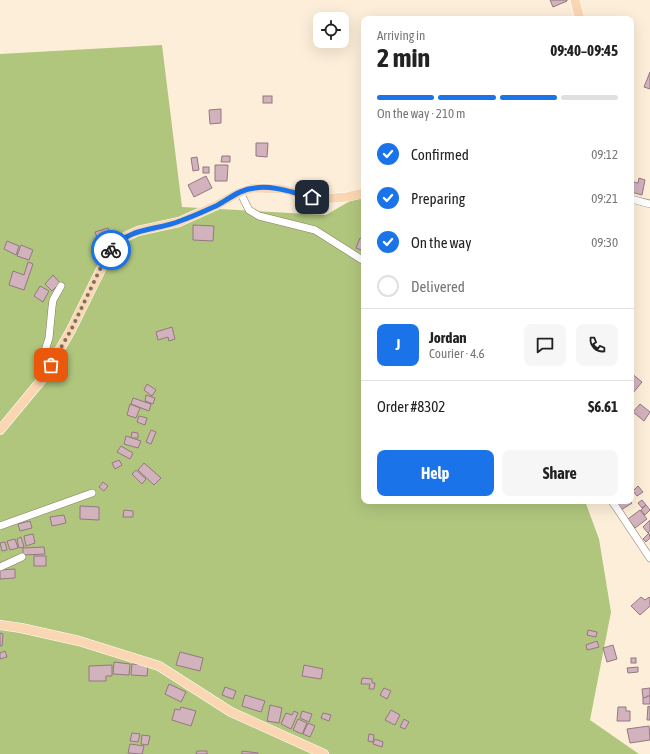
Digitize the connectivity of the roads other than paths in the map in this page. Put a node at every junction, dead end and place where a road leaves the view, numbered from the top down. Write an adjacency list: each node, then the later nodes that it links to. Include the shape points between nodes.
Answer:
1 (575, 0): 2 (main road)
2 (579, 16)
3 (240, 192): 4 (main road, via 254,188 281,189 330,200); 7 (street, via 249,210 259,216 315,230); 9 (main road, via 179,222 138,232 116,244 102,265 71,330)
4 (361, 194)
5 (634, 200): 6 (street)
6 (650, 204)
7 (361, 259)
8 (61, 286): 9 (street, via 52,306 49,338 41,363)
9 (40, 382): 10 (main road)
10 (0, 430)
11 (92, 493): 13 (street)
12 (614, 504): 15 (street)
13 (0, 526)
14 (22, 557): 16 (street)
15 (650, 558)
16 (0, 567)
17 (0, 625): 18 (main road, via 79,640 159,666 231,712)
18 (324, 754)

